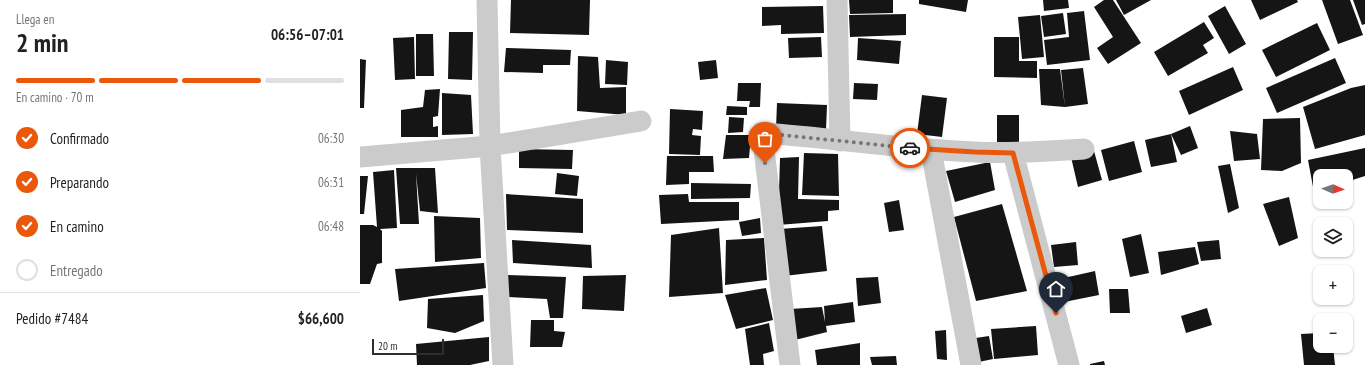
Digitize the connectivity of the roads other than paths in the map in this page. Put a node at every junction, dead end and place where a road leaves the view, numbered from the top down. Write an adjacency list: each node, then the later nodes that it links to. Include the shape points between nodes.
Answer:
1 (487, 0): 5 (street)
2 (836, 0): 4 (street)
3 (641, 121): 5 (street)
4 (840, 141): 7 (street); 11 (street, via 762,133)
5 (490, 146): 9 (street); 10 (street)
6 (1084, 149): 8 (street)
7 (931, 150): 8 (street); 12 (street)
8 (1013, 153): 13 (street)
9 (360, 157)
10 (503, 365)
11 (790, 365)
12 (971, 365)
13 (1069, 365)

